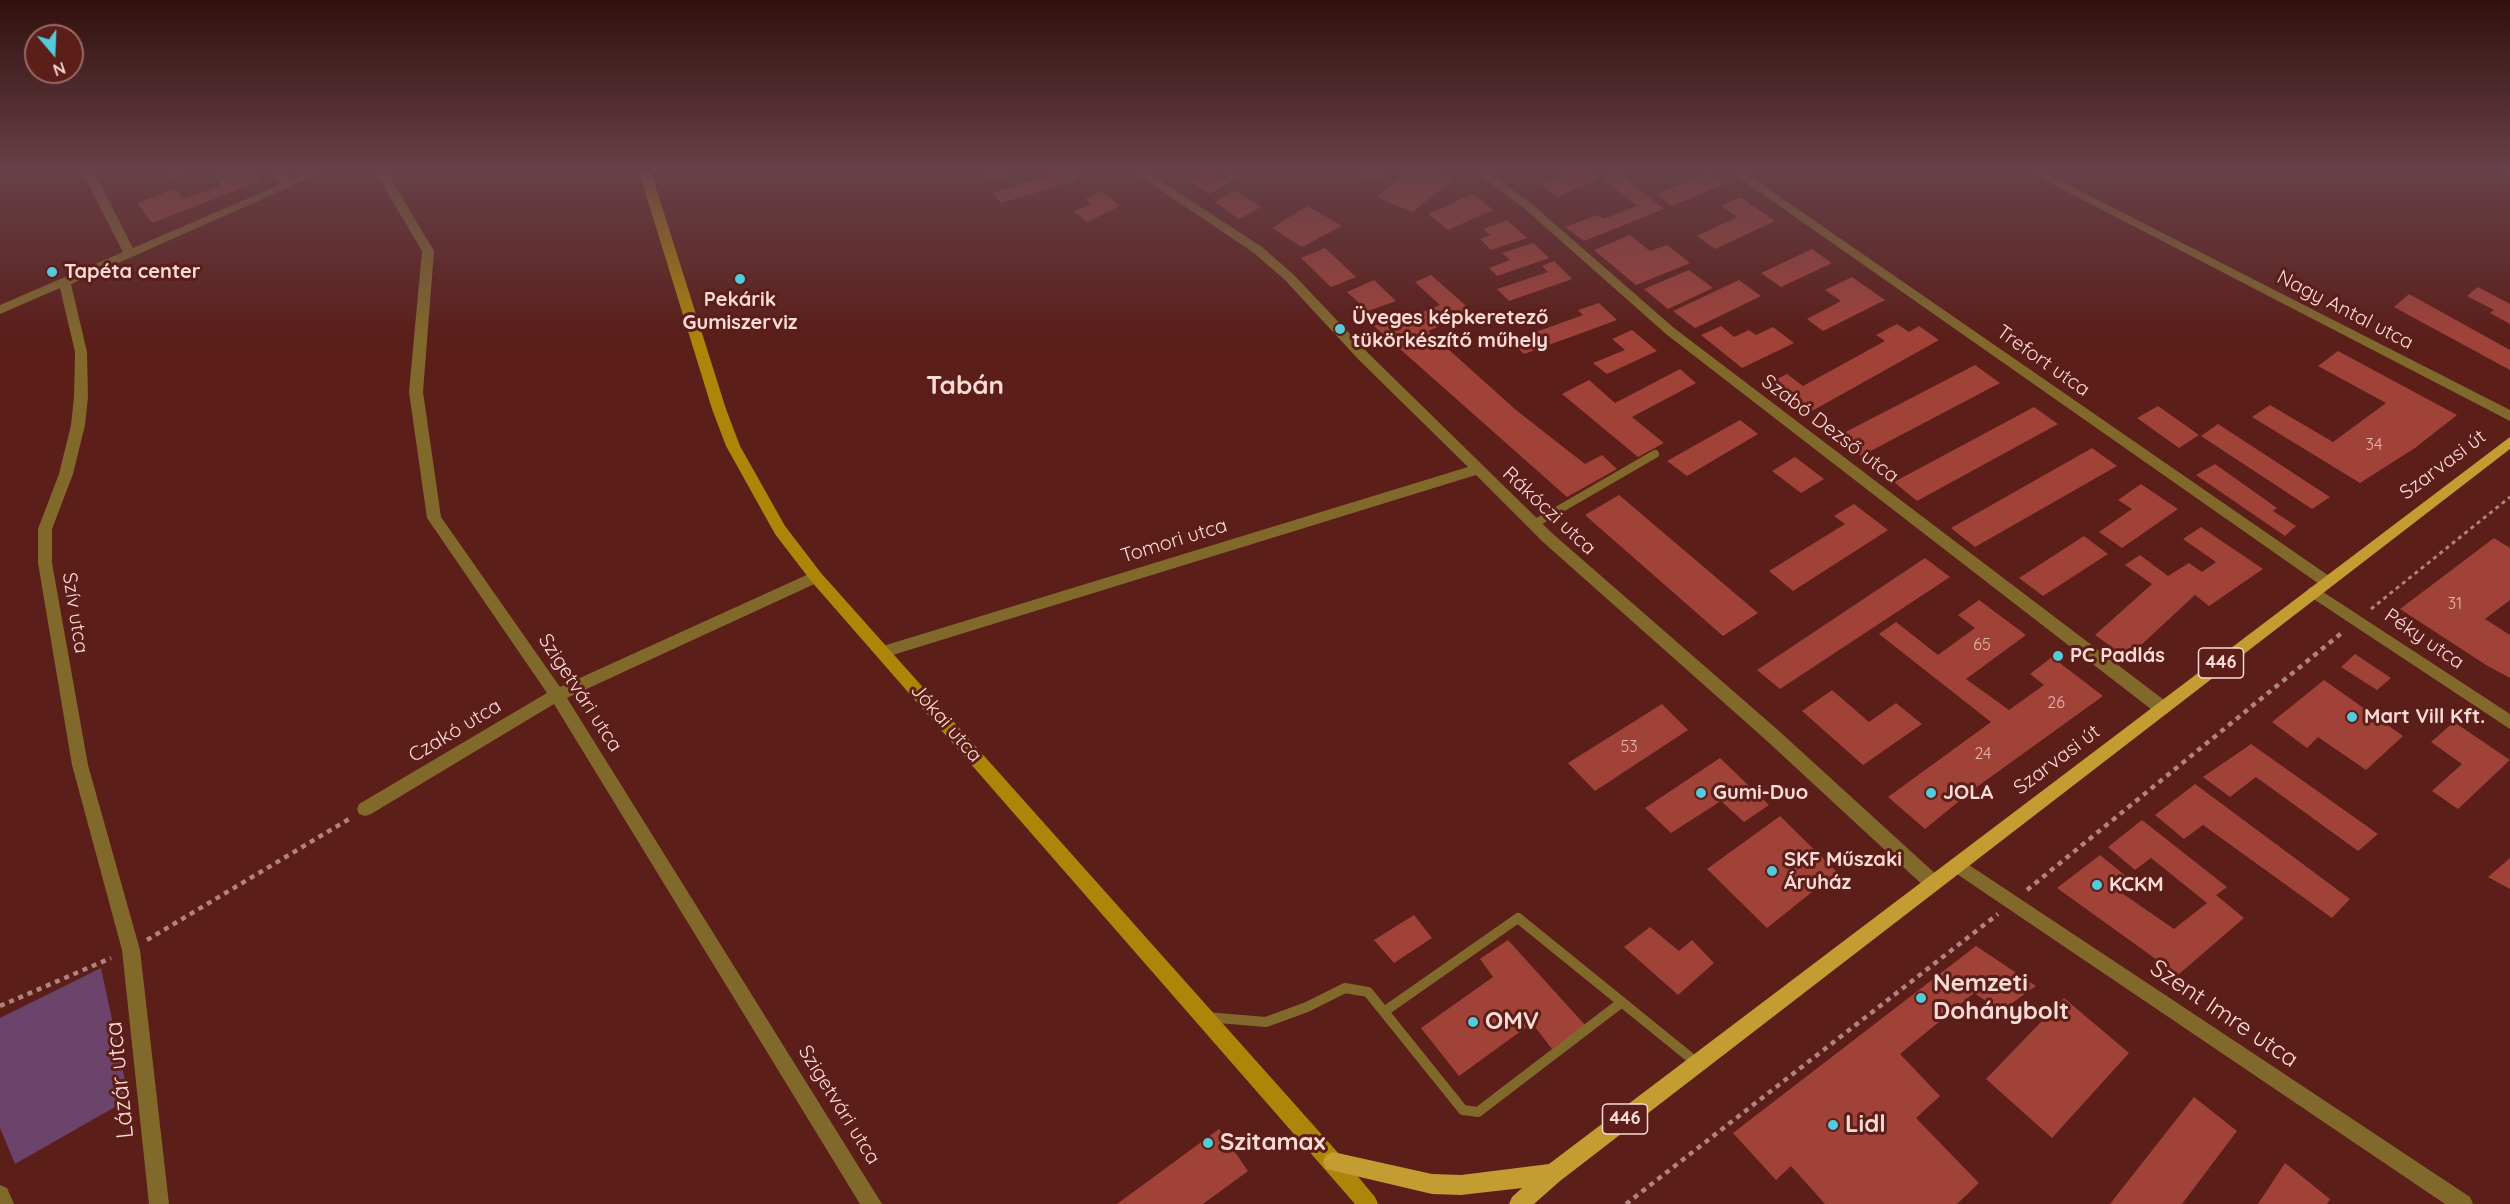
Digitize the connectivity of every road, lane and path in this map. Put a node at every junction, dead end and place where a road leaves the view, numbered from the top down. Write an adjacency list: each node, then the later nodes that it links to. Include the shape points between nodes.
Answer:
1 (117, 228): 9 (street)
2 (187, 228): 9 (street)
3 (414, 228): 23 (street, Szigetvári utca, via 428,251 416,392 434,518)
4 (662, 228): 18 (main road, Jókai utca, via 733,446 780,530)
5 (1225, 228): 15 (street, Rákóczi utca, via 1289,277)
6 (1553, 228): 24 (street, Szabó Dezső utca, via 1670,331)
7 (1817, 228): 19 (street, Trefort utca)
8 (2144, 228): 12 (street, Nagy Antal utca)
9 (130, 253): 10 (street)
10 (66, 282): 11 (street); 30 (street, Szív utca, via 81,352 81,397 66,474 45,529 45,563 80,765)
11 (0, 310)
12 (2510, 416)
13 (2510, 442): 19 (main road, Szarvasi út / 446)
14 (1655, 454): 17 (lane)
15 (1476, 470): 17 (street, Rákóczi utca); 22 (street, Tomori utca)
16 (2510, 496): 21 (path)
17 (1534, 524): 28 (street, Rákóczi utca)
18 (816, 577): 22 (main road, Jókai utca); 23 (street, Czakó utca)
19 (2327, 582): 20 (main road, Szarvasi út / 446)
20 (2314, 592): 21 (street, Péky utca); 24 (main road, Szarvasi út / 446)
21 (2357, 620): 25 (street, Péky utca); 29 (path)
22 (883, 652): 34 (main road, Jókai utca)
23 (557, 695): 26 (street, Czakó utca); 41 (street, Szigetvári utca)
24 (2162, 708): 27 (main road, Szarvasi út / 446)
25 (2510, 722)
26 (365, 809): 30 (path)
27 (1956, 865): 28 (main road, Szarvasi út / 446); 29 (street, Szent Imre utca)
28 (1933, 883): 35 (main road, Szarvasi út / 446)
29 (2012, 903): 44 (path); 45 (street, Szent Imre utca)
30 (130, 950): 32 (path); 40 (street, Lázár utca)
31 (1622, 1002): 33 (lane, via 1518,918); 33 (lane, via 1478,1112 1463,1110); 35 (lane)
32 (0, 1006)
33 (1384, 1011): 34 (lane, via 1368,992 1345,988 1266,1022)
34 (1205, 1017): 36 (main road, Jókai utca)
35 (1697, 1063): 37 (main road, Szarvasi út / 446)
36 (1333, 1162): 37 (main road, via 1432,1184 1461,1185); 42 (main road, Jókai utca)
37 (1553, 1174): 43 (main road, Szarvasi út / 446)
38 (0, 1195): 39 (street)
39 (4, 1204)
40 (159, 1204)
41 (872, 1204)
42 (1368, 1204)
43 (1519, 1204)
44 (1626, 1204)
45 (2463, 1204)

